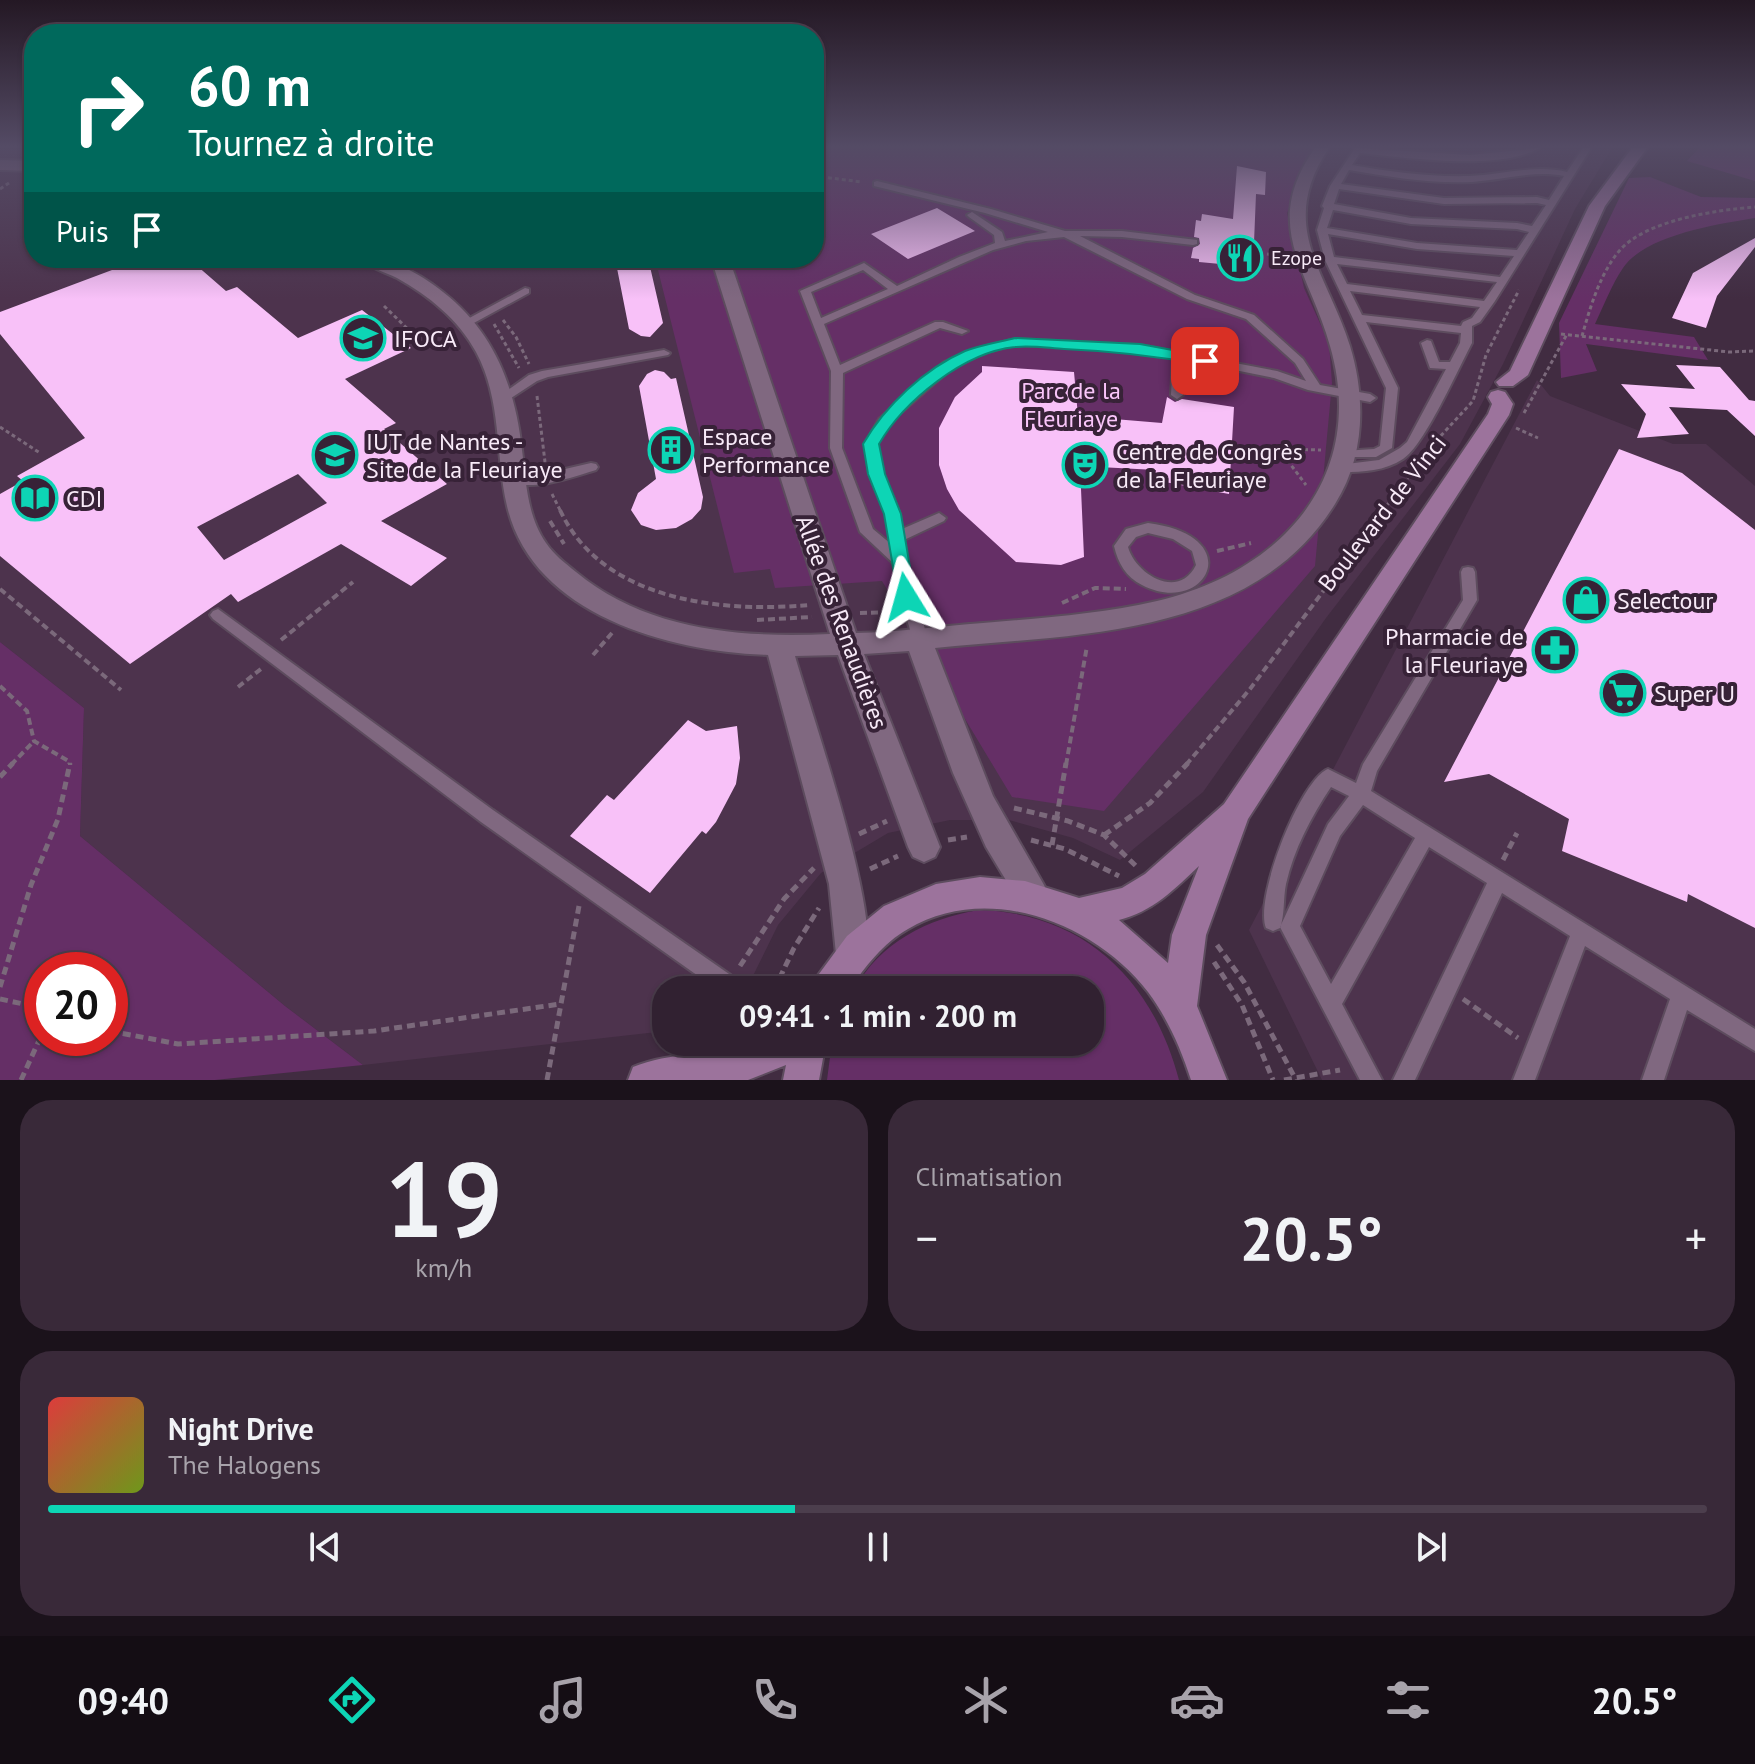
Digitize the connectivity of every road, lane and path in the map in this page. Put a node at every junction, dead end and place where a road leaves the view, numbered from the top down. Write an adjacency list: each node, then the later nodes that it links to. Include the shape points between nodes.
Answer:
1 (936, 198): 13 (lane)
2 (1298, 198): 45 (street, via 1297,228 1312,284)
3 (1330, 198): 8 (lane)
4 (1415, 198): 7 (lane)
5 (1555, 198): 7 (lane)
6 (1603, 198): 83 (main road, Boulevard de Vinci, via 1518,375 1502,390 1498,415)
7 (1552, 204): 12 (lane)
8 (1327, 206): 11 (lane); 12 (lane, via 1422,222)
9 (1755, 207): 35 (path, via 1646,232 1621,247 1594,297)
10 (972, 215): 15 (lane, via 999,234)
11 (1322, 230): 16 (lane, via 1417,246); 17 (lane)
12 (1535, 230): 16 (lane)
13 (1072, 236): 14 (lane, via 1102,233); 15 (lane); 43 (lane, via 1191,297 1250,317 1299,361)
14 (1193, 242)
15 (1000, 244): 23 (lane)
16 (1520, 253): 20 (lane)
17 (1330, 260): 20 (lane); 22 (lane)
18 (388, 268): 27 (street)
19 (723, 268): 68 (street, Allée des Renaudières)
20 (1503, 280): 25 (lane)
21 (1523, 281): 49 (path, Boulevard de Vinci, via 1486,355 1473,401)
22 (1343, 287): 25 (lane); 28 (lane)
23 (896, 290): 29 (lane); 29 (lane, via 864,266 805,291)
24 (525, 291): 27 (lane)
25 (1487, 305): 30 (lane)
26 (384, 306): 34 (path)
27 (481, 314): 42 (path, via 506,341); 42 (path, via 516,337); 46 (street)
28 (1359, 318): 30 (lane); 52 (lane, via 1388,376 1393,399 1386,448)
29 (818, 323): 41 (lane)
30 (1465, 330): 40 (lane, via 1466,343)
31 (962, 331): 41 (lane, via 939,324)
32 (1550, 333): 33 (path)
33 (1567, 334): 35 (path); 48 (path, via 1516,430)
34 (414, 335)
35 (1582, 336): 37 (path)
36 (1427, 343): 40 (lane, via 1434,365)
37 (1755, 351)
38 (664, 353): 42 (lane)
39 (1179, 357): 43 (lane); 44 (lane); 58 (lane, via 1140,348 1015,342 948,365 883,422 871,444)
40 (1452, 366): 52 (lane, via 1403,455 1376,466)
41 (837, 371): 62 (lane, via 836,448 867,532)
42 (528, 380): 46 (lane); 55 (path)
43 (1316, 387): 45 (lane)
44 (1177, 395)
45 (1360, 396): 52 (street)
46 (504, 397): 55 (street)
47 (0, 427): 51 (path)
48 (1538, 438)
49 (1432, 446)
50 (1279, 449): 56 (path, via 1284,461 1304,478)
51 (40, 453)
52 (1345, 461): 67 (street, via 1315,516 1289,545 1260,569)
53 (1417, 465): 84 (path, Boulevard de Vinci, via 1196,755 1150,803)
54 (591, 467): 55 (lane)
55 (532, 479): 60 (path, via 545,513); 68 (path, via 575,539 600,562 659,592 733,608); 74 (street, via 520,516 546,560 573,585 651,626 741,643)
56 (1304, 489)
57 (939, 518): 58 (lane)
58 (897, 537): 62 (lane)
59 (1255, 541): 61 (path)
60 (573, 552)
61 (1200, 558): 67 (lane); 67 (lane, via 1183,536 1165,529 1131,533 1121,546 1122,561 1147,583)
62 (901, 561): 69 (lane)
63 (1468, 572): 82 (lane, via 1470,600 1369,769)
64 (353, 582): 76 (path)
65 (1095, 588): 72 (path)
66 (0, 589): 79 (path)
67 (1188, 593): 72 (street, via 1156,612)
68 (834, 608): 69 (path); 71 (path); 75 (street, Allée des Renaudières)
69 (910, 612): 73 (lane)
70 (218, 615): 76 (lane)
71 (748, 621)
72 (1090, 625): 73 (street); 86 (path)
73 (919, 641): 75 (street); 90 (street, via 981,804)
74 (778, 644): 75 (street); 94 (street, via 842,872)
75 (850, 647): 87 (street, Allée des Renaudières)
76 (271, 655): 78 (path); 89 (lane)
77 (0, 686): 80 (path, via 27,711)
78 (238, 687)
79 (121, 690)
80 (34, 741): 81 (path); 97 (path, via 70,762 67,796 25,903)
81 (0, 777)
82 (1361, 794): 85 (lane); 92 (lane, via 1334,830); 92 (lane, via 1328,777 1305,811 1272,901)
83 (1235, 812): 91 (main road, Boulevard de Vinci, via 1156,885 1128,902); 104 (main road, Boulevard de Vinci, via 1189,935)
84 (1104, 835)
85 (1426, 835): 88 (lane); 103 (lane)
86 (1052, 845)
87 (924, 847)
88 (1498, 880): 93 (lane); 119 (lane)
89 (582, 884): 95 (lane); 102 (path)
90 (1033, 896): 91 (main road); 94 (main road, via 977,892 922,904 886,925)
91 (1081, 914): 104 (main road, via 1151,969)
92 (1281, 924): 103 (lane)
93 (1581, 932): 99 (lane); 120 (lane)
94 (853, 954): 96 (main road)
95 (715, 976)
96 (838, 976)
97 (0, 987)
98 (1456, 994): 106 (path)
99 (1682, 995): 107 (lane); 121 (lane)
100 (0, 999): 101 (path)
101 (24, 1004)
102 (560, 1004): 105 (path, via 374,1031 178,1044); 113 (path)
103 (1330, 1005): 118 (lane)
104 (1179, 1007): 116 (main road)
105 (128, 1034)
106 (1519, 1039)
107 (1755, 1041)
108 (32, 1056): 112 (path)
109 (763, 1056): 114 (main road)
110 (805, 1056): 115 (main road)
111 (1345, 1070): 117 (path)
112 (21, 1080)
113 (547, 1080)
114 (646, 1080)
115 (801, 1080)
116 (1209, 1080)
117 (1284, 1080)
118 (1371, 1080)
119 (1404, 1080)
120 (1524, 1080)
121 (1653, 1080)

